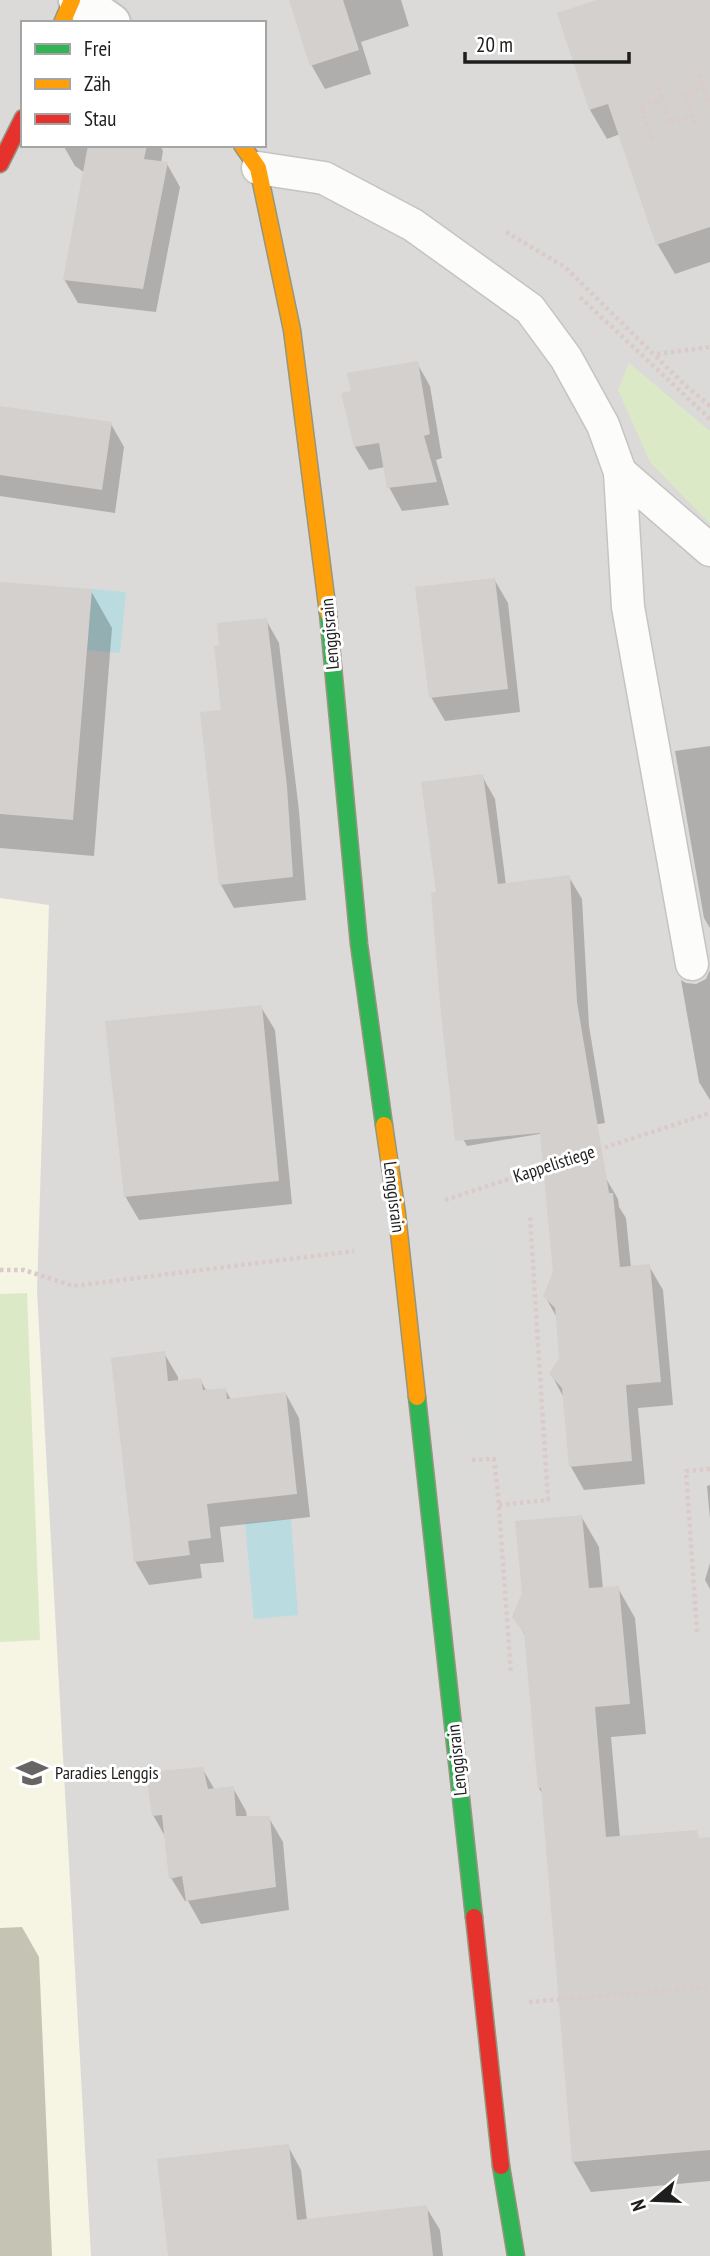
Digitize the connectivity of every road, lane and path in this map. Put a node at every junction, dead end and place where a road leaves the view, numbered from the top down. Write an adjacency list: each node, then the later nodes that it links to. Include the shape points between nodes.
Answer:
1 (72, 0): 3 (street)
2 (78, 0): 4 (street)
3 (63, 21)
4 (108, 21)
5 (699, 74): 7 (path)
6 (659, 88): 8 (path)
7 (704, 88): 9 (path); 10 (path, via 685,94)
8 (662, 99): 10 (path, via 669,123); 13 (path, via 641,106)
9 (710, 107)
10 (692, 116): 12 (path)
11 (21, 122): 15 (street)
12 (695, 124)
13 (652, 139)
14 (250, 157): 20 (lane, via 324,178 413,225 530,309 566,358 603,425); 24 (street, Lenggisrain, via 294,343 324,570 359,944)
15 (0, 164)
16 (579, 295): 19 (path)
17 (710, 347): 18 (path)
18 (656, 354)
19 (710, 419)
20 (620, 472): 21 (lane); 22 (lane, via 628,607)
21 (710, 550)
22 (692, 964)
23 (710, 1113): 24 (path, Kappelistiege)
24 (397, 1214): 26 (street, Lenggisrain)
25 (530, 1217): 30 (path, via 548,1500)
26 (400, 1245): 27 (path, via 74,1286 24,1270); 34 (street, Lenggisrain)
27 (0, 1270)
28 (470, 1461): 30 (path, via 494,1459)
29 (710, 1469): 31 (path, via 686,1471)
30 (499, 1504): 32 (path)
31 (697, 1632)
32 (511, 1674)
33 (710, 1987): 34 (path)
34 (484, 2006): 35 (street, Lenggisrain, via 502,2175)
35 (516, 2256)

